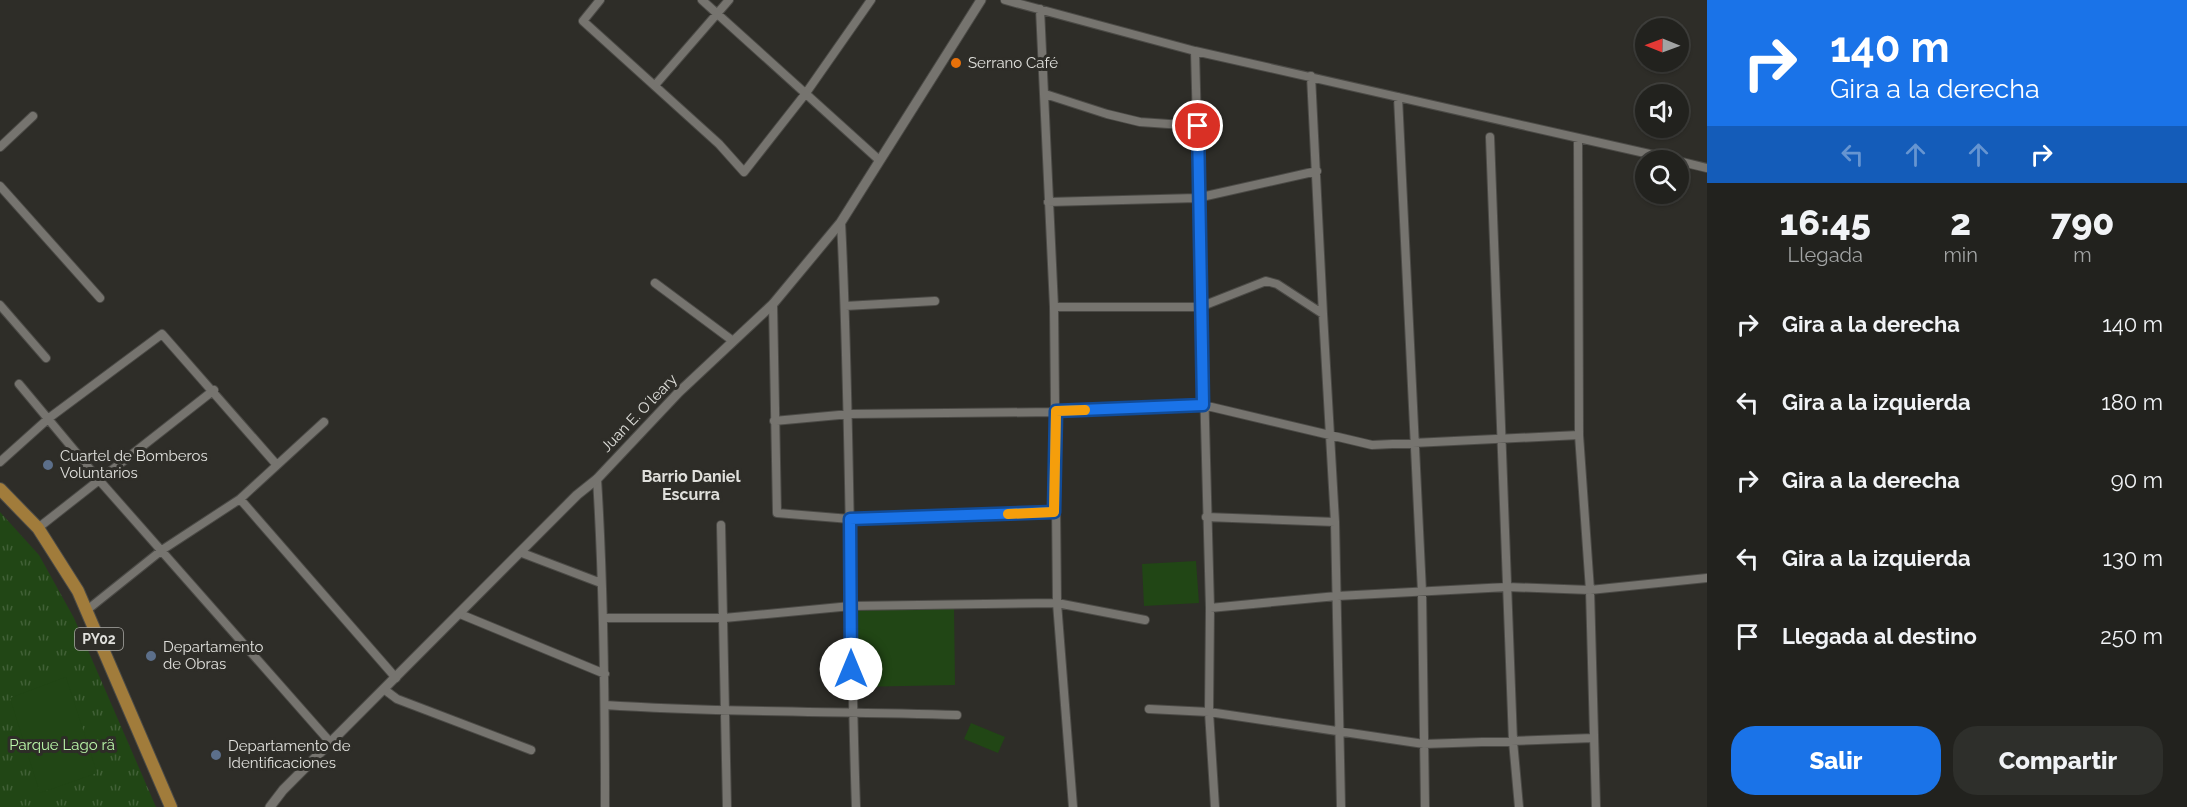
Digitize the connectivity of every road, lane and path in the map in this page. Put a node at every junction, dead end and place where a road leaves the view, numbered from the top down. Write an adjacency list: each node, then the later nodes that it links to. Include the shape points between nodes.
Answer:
1 (600, 0): 11 (street, via 583,21)
2 (702, 0): 8 (street)
3 (729, 0): 8 (street)
4 (871, 0): 12 (street)
5 (981, 0): 21 (street, Juan E. O´leary)
6 (1005, 0): 7 (street)
7 (1040, 9): 9 (street); 13 (street)
8 (717, 16): 11 (street); 12 (street)
9 (1195, 51): 10 (street); 16 (street)
10 (1311, 76): 14 (street); 24 (street)
11 (656, 84): 12 (street, via 744,172)
12 (806, 93): 21 (street)
13 (1045, 94): 16 (street, via 1140,122); 27 (street)
14 (1398, 97): 18 (street); 51 (street)
15 (33, 116): 19 (street)
16 (1198, 126): 26 (street)
17 (1490, 137): 50 (street)
18 (1578, 138): 20 (street); 48 (street)
19 (0, 147)
20 (1635, 151)
21 (878, 159): 28 (street, Juan E. O´leary)
22 (1689, 164): 23 (street)
23 (1707, 168)
24 (1317, 171): 26 (street); 37 (street)
25 (0, 186): 30 (street)
26 (1197, 198): 27 (street); 36 (street)
27 (1048, 202): 35 (street)
28 (841, 222): 32 (street, Juan E. O´leary); 34 (street)
29 (655, 283): 38 (street)
30 (100, 298)
31 (935, 301): 34 (street)
32 (772, 304): 38 (street, Juan E. O´leary); 46 (street)
33 (0, 305): 39 (street)
34 (845, 306): 44 (street)
35 (1054, 307): 36 (street); 43 (street)
36 (1200, 307): 37 (street, via 1266,281); 42 (street)
37 (1323, 314): 49 (street)
38 (733, 341): 54 (street, Juan E. O´leary)
39 (46, 358)
40 (19, 384): 45 (street)
41 (214, 390): 45 (street, via 162,334); 53 (street); 55 (street)
42 (1203, 405): 43 (street); 49 (street); 59 (street)
43 (1056, 411): 44 (street); 58 (street)
44 (850, 414): 46 (street); 60 (street)
45 (49, 418): 52 (street); 55 (street)
46 (774, 421): 60 (street, via 777,513)
47 (324, 422): 53 (street)
48 (1579, 435): 50 (street); 69 (street)
49 (1331, 436): 51 (street, via 1372,445); 61 (street)
50 (1502, 437): 51 (street); 68 (street)
51 (1415, 441): 70 (street)
52 (0, 462)
53 (276, 464): 57 (street)
54 (597, 479): 65 (street, Juan E. O´leary); 67 (street)
55 (99, 480): 63 (street); 64 (street)
56 (0, 489): 63 (main road, PY02)
57 (240, 499): 64 (street); 81 (street)
58 (1054, 512): 60 (street); 72 (street)
59 (1206, 517): 61 (street); 74 (street)
60 (850, 519): 73 (street)
61 (1335, 522): 71 (street)
62 (721, 525): 78 (street)
63 (38, 528): 75 (main road, PY02, via 62,561)
64 (162, 550): 75 (street); 92 (street)
65 (522, 553): 67 (street); 76 (street, Juan E. O´leary)
66 (1707, 578): 69 (street)
67 (601, 583): 77 (street)
68 (1507, 587): 69 (street); 70 (street); 91 (street)
69 (1590, 591): 90 (street)
70 (1422, 592): 71 (street); 93 (street)
71 (1337, 596): 74 (street); 89 (street)
72 (1057, 603): 73 (street); 79 (street); 100 (street)
73 (851, 606): 78 (street); 86 (street)
74 (1210, 608): 87 (street)
75 (87, 610): 95 (main road, PY02)
76 (460, 614): 80 (street); 81 (street, Juan E. O´leary)
77 (605, 618): 78 (street); 80 (street)
78 (724, 618): 85 (street)
79 (1145, 620)
80 (605, 674): 83 (street)
81 (396, 678): 82 (street, Juan E. O´leary)
82 (385, 690): 92 (street, Juan E. O´leary); 94 (street, via 398,699)
83 (605, 705): 85 (street); 97 (street)
84 (1149, 709): 87 (street)
85 (724, 712): 86 (street); 98 (street)
86 (852, 712): 88 (street); 99 (street)
87 (1209, 712): 89 (street); 101 (street)
88 (957, 715)
89 (1339, 731): 93 (street); 102 (street)
90 (1593, 738): 91 (street); 105 (street)
91 (1513, 741): 93 (street); 104 (street)
92 (330, 742): 96 (street, Juan E. O´leary)
93 (1424, 744): 103 (street)
94 (531, 750)
95 (171, 807)
96 (270, 807)
97 (605, 807)
98 (727, 807)
99 (856, 807)
100 (1073, 807)
101 (1215, 807)
102 (1341, 807)
103 (1425, 807)
104 (1519, 807)
105 (1596, 807)

